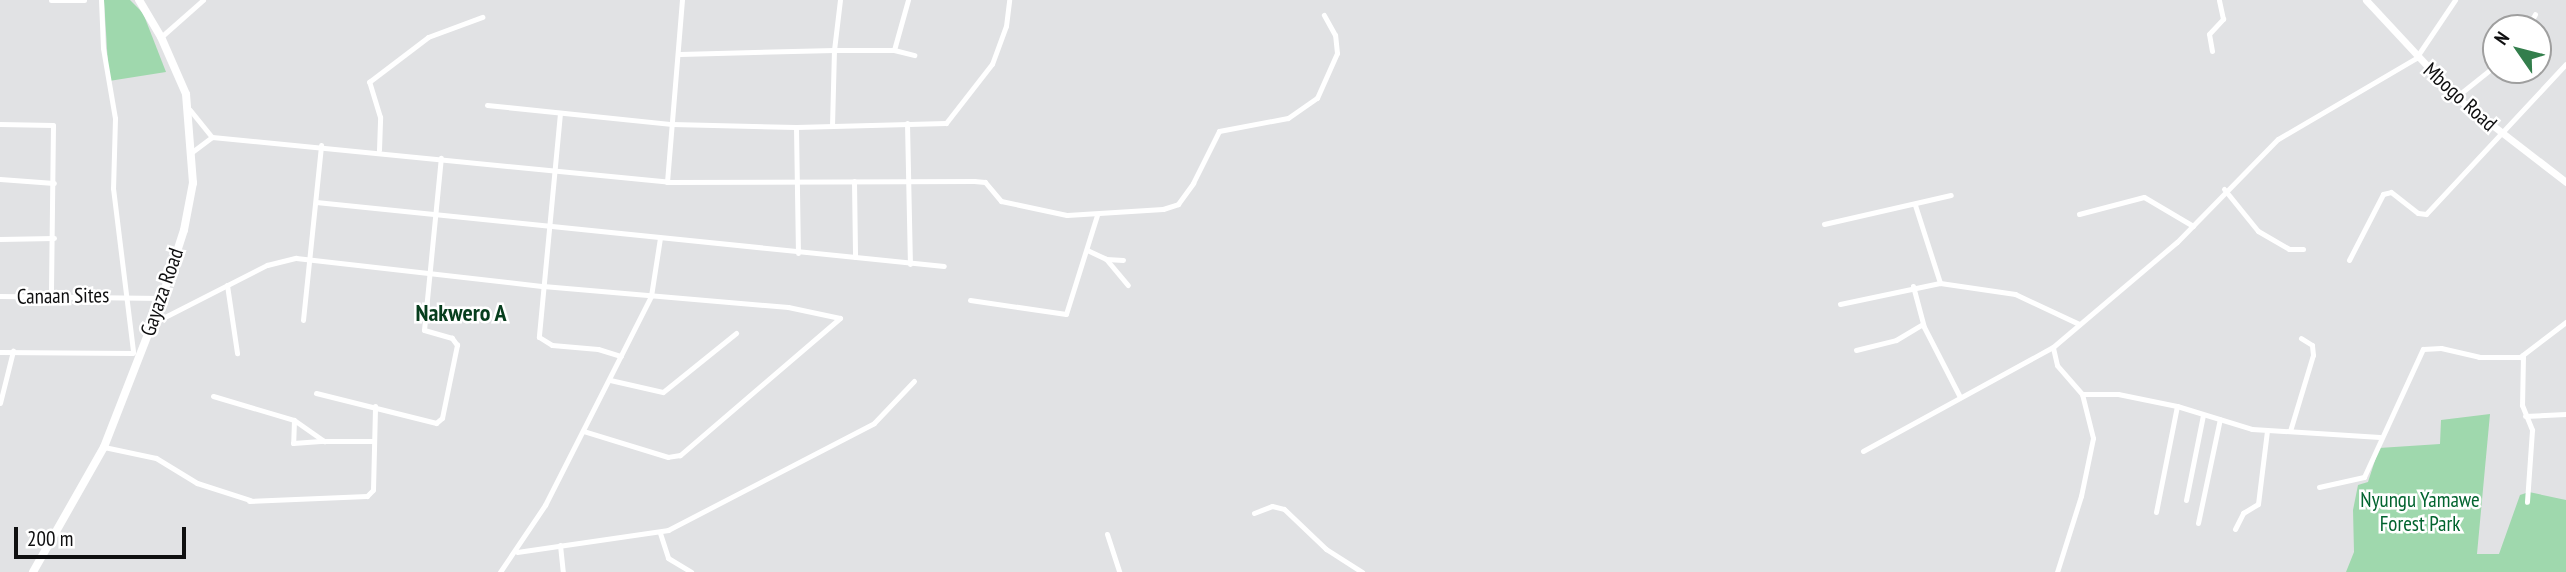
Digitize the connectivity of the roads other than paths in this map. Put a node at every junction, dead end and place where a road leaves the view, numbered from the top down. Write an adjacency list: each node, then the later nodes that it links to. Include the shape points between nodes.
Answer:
1 (51, 0): 2 (street)
2 (84, 0)
3 (101, 0): 76 (street, via 103,48 115,118 113,188)
4 (139, 0): 15 (main road, Gayaza Road)
5 (203, 0): 15 (street)
6 (682, 0): 19 (street)
7 (839, 0): 16 (street)
8 (908, 0): 17 (street)
9 (1009, 0): 28 (street, via 1006,26 992,64 952,118)
10 (2219, 0): 18 (street, via 2223,19 2210,34)
11 (2366, 0): 21 (main road, Mbogo Road)
12 (2455, 0): 21 (street)
13 (1324, 15): 53 (street, via 1335,35 1337,53 1317,98 1288,118 1219,131 1193,183 1174,206)
14 (482, 17): 36 (street, via 428,37 369,82 380,117)
15 (161, 37): 26 (main road, Gayaza Road)
16 (834, 50): 17 (street); 19 (street); 31 (street)
17 (894, 50): 20 (street)
18 (2212, 51)
19 (680, 54): 30 (street)
20 (914, 55)
21 (2416, 58): 24 (main road, Mbogo Road); 47 (street, via 2291,128)
22 (2566, 64): 33 (street)
23 (2482, 76): 24 (street)
24 (2456, 97): 33 (main road, Mbogo Road)
25 (487, 105): 27 (street)
26 (190, 110): 34 (street); 37 (main road, Gayaza Road)
27 (560, 113): 30 (street); 39 (street)
28 (907, 123): 31 (street); 42 (street)
29 (0, 124): 44 (street, via 53,125)
30 (673, 124): 32 (street); 45 (street)
31 (832, 126): 32 (street)
32 (796, 127): 46 (street)
33 (2500, 133): 43 (main road, Mbogo Road); 67 (street, via 2426,214 2390,192 2383,194)
34 (212, 137): 35 (street); 37 (street)
35 (321, 145): 36 (street); 49 (street)
36 (379, 150): 38 (street)
37 (192, 152): 80 (main road, Gayaza Road, via 193,183 184,230)
38 (441, 158): 39 (street); 52 (street)
39 (555, 169): 45 (street); 55 (street)
40 (0, 179): 44 (street)
41 (854, 181): 42 (street); 46 (street); 63 (street)
42 (910, 182): 53 (street, via 985,182 995,197 1007,203 1067,215); 68 (street)
43 (2566, 182)
44 (54, 183): 57 (street)
45 (667, 183): 46 (street)
46 (798, 183): 62 (street)
47 (2224, 189): 56 (street); 60 (street, via 2258,231 2289,248)
48 (1951, 195): 50 (street)
49 (316, 202): 52 (street); 65 (street)
50 (1915, 205): 54 (street); 71 (street)
51 (2079, 214): 56 (street, via 2144,197)
52 (436, 215): 55 (street); 70 (street)
53 (1097, 215): 61 (street)
54 (1824, 224)
55 (548, 226): 58 (street); 74 (street)
56 (2193, 226): 87 (street)
57 (54, 237): 59 (street); 79 (street)
58 (660, 238): 62 (street); 78 (street)
59 (0, 239)
60 (2303, 248)
61 (1087, 250): 64 (street); 81 (street, via 1066,314)
62 (798, 253): 63 (street)
63 (855, 257): 68 (street)
64 (1106, 259): 66 (street); 73 (street)
65 (310, 260): 70 (street); 72 (street, via 296,258 267,265); 83 (street)
66 (1123, 260)
67 (2349, 260)
68 (911, 264): 69 (street)
69 (944, 266)
70 (431, 275): 74 (street); 105 (street, via 424,330 452,338 457,345 442,418 436,423)
71 (1940, 283): 75 (street); 87 (street, via 2015,295)
72 (227, 285): 85 (street); 94 (street)
73 (1128, 285)
74 (543, 286): 78 (street); 97 (street, via 541,341)
75 (1913, 286): 82 (street); 86 (street)
76 (125, 295): 79 (street, Canaan Sites); 80 (street, Canaan Sites); 96 (street)
77 (0, 296): 79 (street, Canaan Sites)
78 (651, 296): 97 (street); 112 (street, via 788,307 840,319 680,454 668,457)
79 (51, 297)
80 (162, 298): 85 (main road, Gayaza Road)
81 (970, 300)
82 (1840, 304)
83 (303, 320)
84 (2566, 322): 95 (street)
85 (153, 323): 96 (main road, Gayaza Road)
86 (1923, 324): 91 (street, via 1896,341); 103 (street)
87 (2079, 324): 90 (street)
88 (736, 333): 98 (street, via 663,392)
89 (2301, 338): 114 (street, via 2312,345 2313,355)
90 (2053, 347): 101 (street, via 2057,365); 103 (street)
91 (1856, 350)
92 (13, 351): 93 (street); 96 (street); 104 (street, via 6,393)
93 (0, 352)
94 (237, 353)
95 (2523, 355): 109 (street); 115 (street, via 2479,357 2425,348)
96 (135, 356): 118 (main road, Gayaza Road)
97 (621, 356): 98 (street)
98 (610, 380): 112 (street)
99 (914, 381): 127 (street, via 874,423)
100 (316, 393): 105 (street)
101 (2082, 394): 106 (street, via 2118,394); 137 (street, via 2091,425 2091,453)
102 (214, 396): 111 (street)
103 (1960, 397): 119 (street)
104 (0, 402)
105 (375, 406): 117 (street)
106 (2178, 406): 108 (street); 123 (street)
107 (2566, 414): 109 (street)
108 (2203, 415): 110 (street); 121 (street)
109 (2525, 416): 122 (street, via 2532,430)
110 (2220, 419): 113 (street); 125 (street)
111 (293, 420): 116 (street); 116 (street, via 293,443)
112 (583, 431): 130 (street)
113 (2267, 431): 114 (street); 126 (street, via 2258,504 2243,513)
114 (2290, 431): 115 (street)
115 (2380, 437): 120 (street, via 2362,480)
116 (324, 441): 117 (street)
117 (372, 441): 118 (street, via 373,489 367,496 250,500 197,483 156,458)
118 (104, 447): 131 (main road, Gayaza Road)
119 (1863, 452)
120 (2319, 487)
121 (2186, 500)
122 (2527, 502)
123 (2156, 512)
124 (1254, 513): 136 (street, via 1272,506 1284,509 1326,549)
125 (2198, 523)
126 (2235, 529)
127 (660, 533): 129 (street); 134 (street, via 668,558)
128 (1107, 534): 135 (street)
129 (561, 545): 130 (street); 133 (street)
130 (517, 552): 132 (street)
131 (33, 572)
132 (500, 572)
133 (563, 572)
134 (691, 572)
135 (1119, 572)
136 (1362, 572)
137 (2057, 572)

